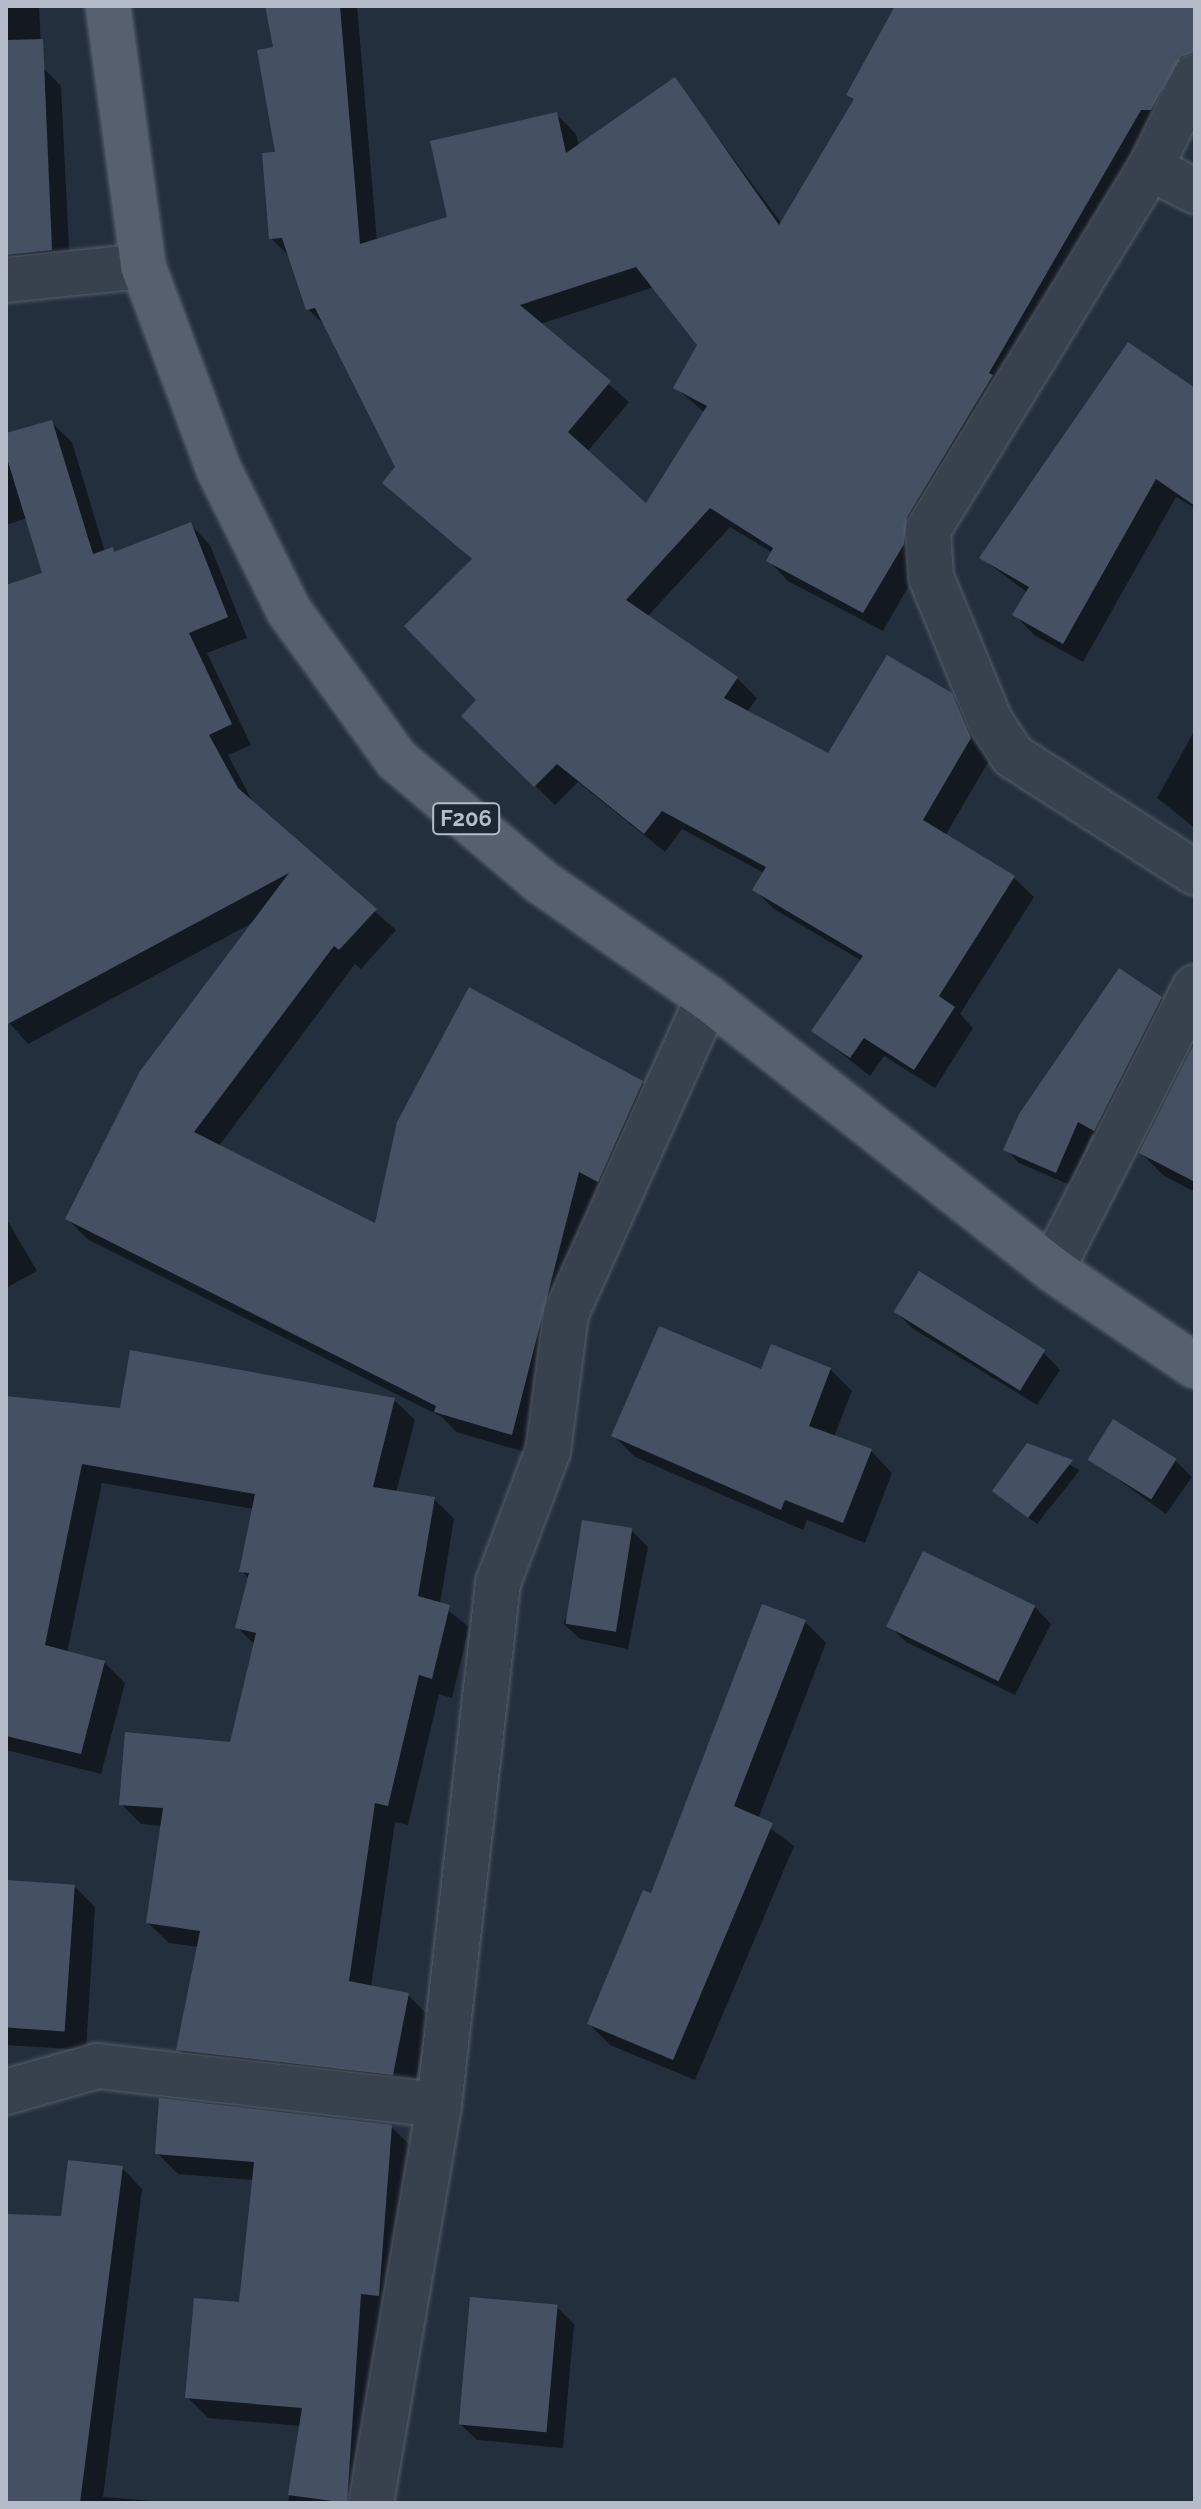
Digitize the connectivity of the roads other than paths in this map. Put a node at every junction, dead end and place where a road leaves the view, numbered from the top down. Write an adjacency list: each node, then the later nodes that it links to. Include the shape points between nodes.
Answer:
1 (108, 6): 5 (main road, F206)
2 (1195, 77): 3 (street)
3 (1150, 168): 4 (street); 7 (street, via 928,530 931,577 990,721 1013,756)
4 (1195, 191)
5 (143, 266): 6 (street); 9 (main road, F206, via 218,468 289,611 397,760 540,881)
6 (6, 280)
7 (1195, 873)
8 (1195, 987): 10 (street)
9 (708, 998): 10 (main road, F206); 13 (street, via 566,1314 548,1451 498,1583)
10 (1052, 1269): 11 (main road, F206)
11 (1195, 1366)
12 (6, 2092): 13 (street, via 97,2066)
13 (439, 2105): 14 (street)
14 (371, 2503)

